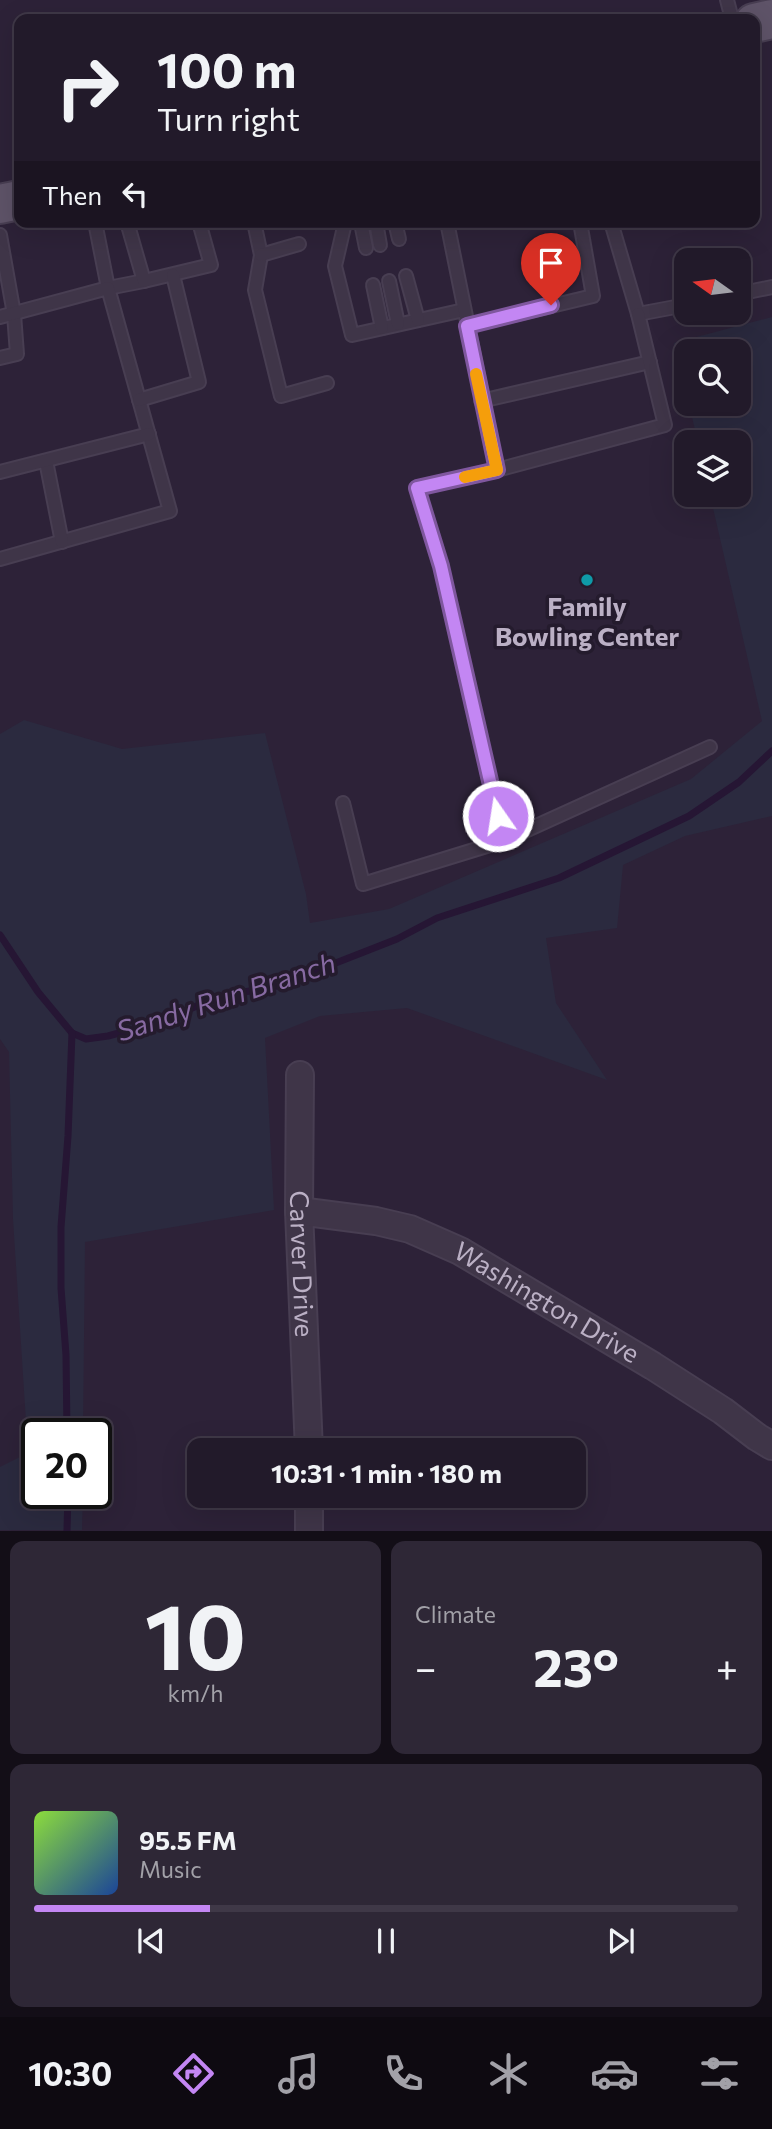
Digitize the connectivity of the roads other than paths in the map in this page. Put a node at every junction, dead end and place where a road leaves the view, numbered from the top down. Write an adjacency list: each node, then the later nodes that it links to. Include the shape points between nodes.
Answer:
1 (96, 228): 24 (lane)
2 (129, 228): 20 (lane)
3 (201, 228): 18 (lane, via 211,265)
4 (255, 228): 17 (lane)
5 (342, 228): 34 (lane, via 335,266 352,335)
6 (364, 228): 16 (lane)
7 (377, 228): 15 (lane)
8 (396, 228): 13 (lane)
9 (448, 228): 27 (lane)
10 (581, 228): 33 (lane, via 593,296)
11 (613, 228): 29 (lane)
12 (0, 235): 28 (lane)
13 (398, 239)
14 (299, 244): 17 (lane)
15 (380, 244)
16 (366, 248)
17 (261, 254): 37 (lane, via 255,290 281,396)
18 (173, 275): 20 (lane); 38 (lane, via 199,382)
19 (406, 276): 31 (lane)
20 (144, 281): 24 (lane)
21 (389, 281): 32 (lane)
22 (373, 285): 34 (lane)
23 (772, 287): 25 (lane)
24 (108, 288): 28 (lane); 38 (lane)
25 (751, 291)
26 (674, 306): 29 (lane)
27 (464, 310): 31 (lane); 33 (lane)
28 (14, 314): 30 (lane); 35 (lane, via 17,354)
29 (638, 314): 36 (lane)
30 (0, 317)
31 (418, 320): 32 (lane)
32 (398, 324): 34 (lane)
33 (467, 326): 39 (lane)
34 (382, 328)
35 (0, 358)
36 (650, 362): 39 (lane); 42 (lane, via 665,425)
37 (327, 383)
38 (139, 400): 40 (lane)
39 (481, 401): 42 (lane)
40 (149, 434): 41 (lane); 44 (lane, via 170,512)
41 (47, 461): 43 (lane); 44 (lane)
42 (497, 470): 48 (lane, via 417,488 441,566)
43 (0, 472)
44 (62, 542): 45 (lane)
45 (0, 559)
46 (709, 747): 48 (lane)
47 (343, 803): 48 (lane, via 363,884)
48 (503, 841)
49 (300, 1076): 50 (street, Carver Drive)
50 (299, 1211): 51 (street, Carver Drive); 52 (street, Washington Drive, via 388,1223 460,1251 653,1366)
51 (308, 1438)
52 (772, 1446)
53 (309, 1508): 54 (street)
54 (309, 1531)

